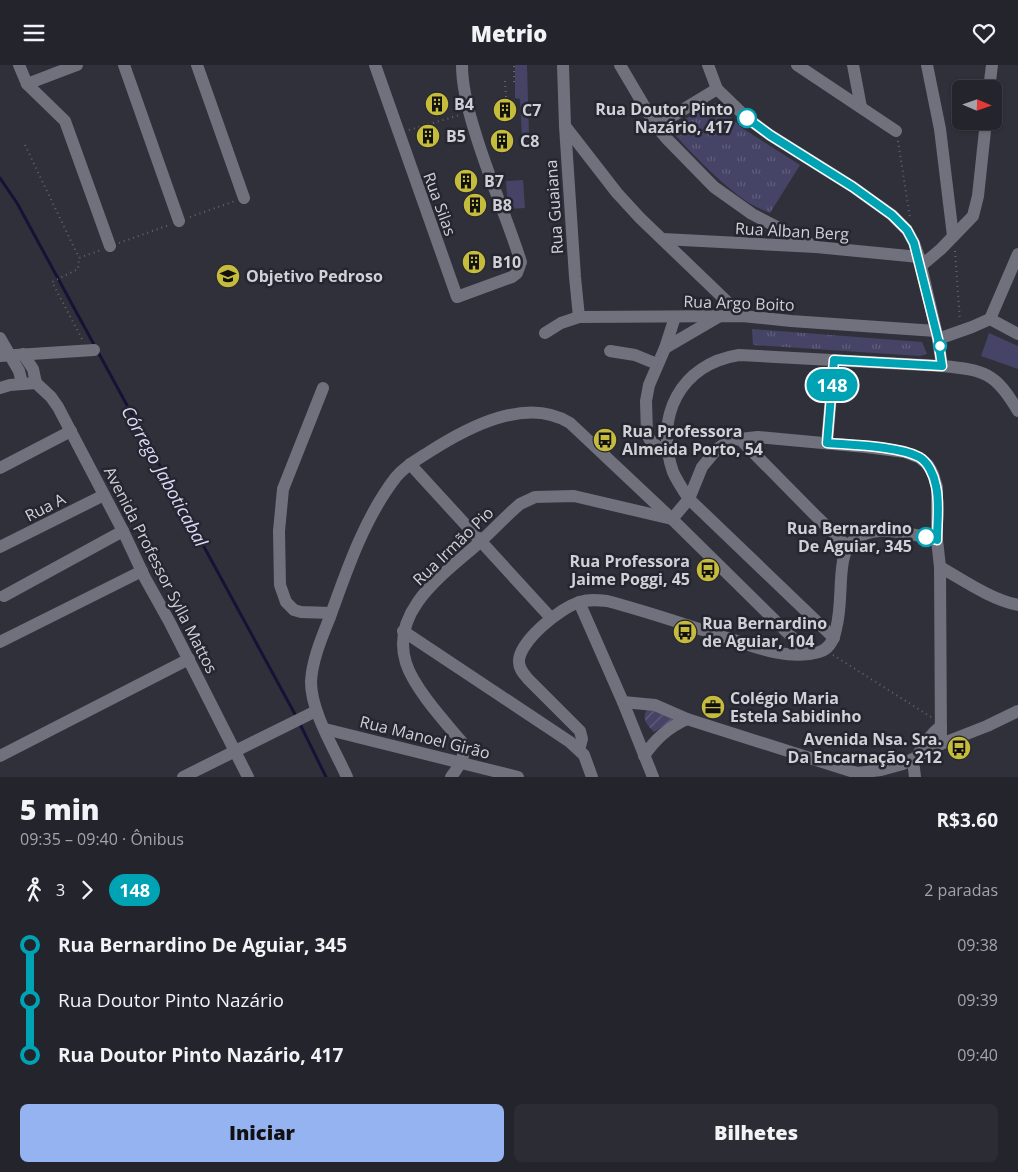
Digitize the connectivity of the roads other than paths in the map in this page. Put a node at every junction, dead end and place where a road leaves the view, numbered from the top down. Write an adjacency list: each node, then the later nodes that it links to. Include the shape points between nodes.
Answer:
1 (18, 65): 15 (street)
2 (77, 65): 15 (street)
3 (124, 65): 23 (street)
4 (197, 65): 22 (street)
5 (375, 65): 6 (street, Rua Silas, via 457,297 512,277 517,273 520,262 469,113)
6 (462, 65)
7 (563, 65): 18 (street, Rua Guaiana)
8 (708, 65): 16 (street)
9 (797, 65): 17 (street)
10 (853, 65): 17 (street)
11 (927, 65): 25 (street, via 940,129)
12 (992, 65): 14 (street)
13 (624, 68): 19 (street)
14 (990, 80)
15 (27, 84): 28 (street, via 65,121)
16 (717, 89): 19 (street); 31 (street, via 770,135 853,187 899,221 914,243)
17 (861, 107): 21 (street)
18 (565, 126): 26 (street, via 617,193); 33 (street, Rua Guaiana)
19 (656, 126): 24 (street, via 714,187)
20 (985, 130): 25 (street, via 976,209 971,219)
21 (896, 131)
22 (244, 198)
23 (179, 221)
24 (770, 224): 27 (street, via 777,235); 29 (street)
25 (953, 236): 31 (street, via 941,249)
26 (663, 239): 27 (street, Rua Alban Berg); 32 (street)
27 (768, 245): 29 (street, Rua Alban Berg)
28 (110, 246)
29 (816, 247): 31 (street, Rua Alban Berg)
30 (1018, 254): 36 (street)
31 (920, 261): 39 (street)
32 (742, 316): 35 (street, Rua Argo Boito); 39 (street, Rua Argo Boito)
33 (579, 317): 34 (street, Rua Argo Boito); 37 (street, Rua Argo Boito)
34 (675, 317): 35 (street, Rua Argo Boito); 41 (street)
35 (718, 317): 41 (street)
36 (990, 319): 38 (street); 39 (street, via 961,331)
37 (545, 333)
38 (1018, 334)
39 (937, 335): 48 (street)
40 (0, 338): 45 (street)
41 (665, 348): 47 (street)
42 (91, 350): 44 (street)
43 (610, 351): 47 (street, via 635,355)
44 (23, 354): 45 (street); 50 (street, Avenida Professor Sylla Mattos, via 33,369)
45 (4, 356): 49 (street, via 18,371)
46 (834, 360): 48 (street); 57 (street); 58 (street, via 739,355 707,365 684,384 676,399 667,424)
47 (657, 364): 58 (street, via 646,401 647,434 655,445)
48 (942, 366): 53 (street, via 979,371)
49 (22, 383): 50 (street); 51 (street)
50 (36, 383): 55 (street, Avenida Professor Sylla Mattos, via 51,397)
51 (0, 388)
52 (323, 388): 74 (street, via 283,489 279,531 280,585 286,601 294,610)
53 (1014, 397): 54 (street)
54 (1018, 411)
55 (71, 431): 60 (street); 61 (street, Avenida Professor Sylla Mattos)
56 (739, 438): 57 (street); 62 (street, via 724,444 702,467); 68 (street)
57 (827, 443): 65 (street, via 905,452 928,465 937,487)
58 (668, 451): 62 (street, via 674,473)
59 (410, 464): 63 (street, via 480,425 508,416 546,413 570,423); 66 (street); 74 (street, via 384,494)
60 (0, 467)
61 (104, 495): 64 (street, Avenida Professor Sylla Mattos); 67 (street, Rua A)
62 (689, 499): 63 (street); 77 (street)
63 (672, 519): 66 (street, Rua Irmão Pio, via 574,496 535,497 520,505); 79 (street)
64 (123, 531): 70 (street, Avenida Professor Sylla Mattos); 71 (street)
65 (937, 540): 68 (street, via 883,530 856,539); 69 (street)
66 (481, 541): 75 (street); 76 (street, Rua Irmão Pio, via 426,592)
67 (0, 547)
68 (848, 547): 77 (street, via 843,560)
69 (940, 567): 73 (street, via 983,591); 85 (street)
70 (142, 571): 78 (street); 80 (street, Avenida Professor Sylla Mattos)
71 (4, 596)
72 (580, 602): 75 (street); 79 (street, via 607,601 766,649 795,655); 81 (street)
73 (1018, 605)
74 (331, 613): 82 (street, via 311,681)
75 (552, 618): 89 (street, via 524,646 519,662 528,679 580,731)
76 (403, 631): 89 (street); 94 (street, via 407,664 417,684 461,741)
77 (834, 638): 79 (street, via 825,650)
78 (0, 642)
79 (809, 654)
80 (188, 659): 90 (street, Avenida Professor Sylla Mattos); 91 (street)
81 (623, 702): 84 (street, via 655,705); 92 (street)
82 (316, 711): 86 (street); 90 (street)
83 (1018, 711): 87 (street)
84 (687, 719): 92 (street, via 663,734); 95 (street)
85 (941, 724): 87 (street); 88 (street); 93 (street)
86 (325, 729): 94 (street, Rua Manoel Girão); 98 (street)
87 (965, 735): 88 (street)
88 (941, 744): 93 (street)
89 (579, 750): 101 (street)
90 (236, 751): 96 (street); 97 (street, Avenida Professor Sylla Mattos)
91 (0, 756)
92 (644, 756): 102 (street)
93 (915, 759): 95 (street); 103 (street)
94 (462, 762): 99 (street); 100 (street, Rua Manoel Girão)
95 (863, 775)
96 (183, 777)
97 (248, 777)
98 (348, 777)
99 (451, 777)
100 (518, 777)
101 (592, 777)
102 (653, 777)
103 (914, 777)

